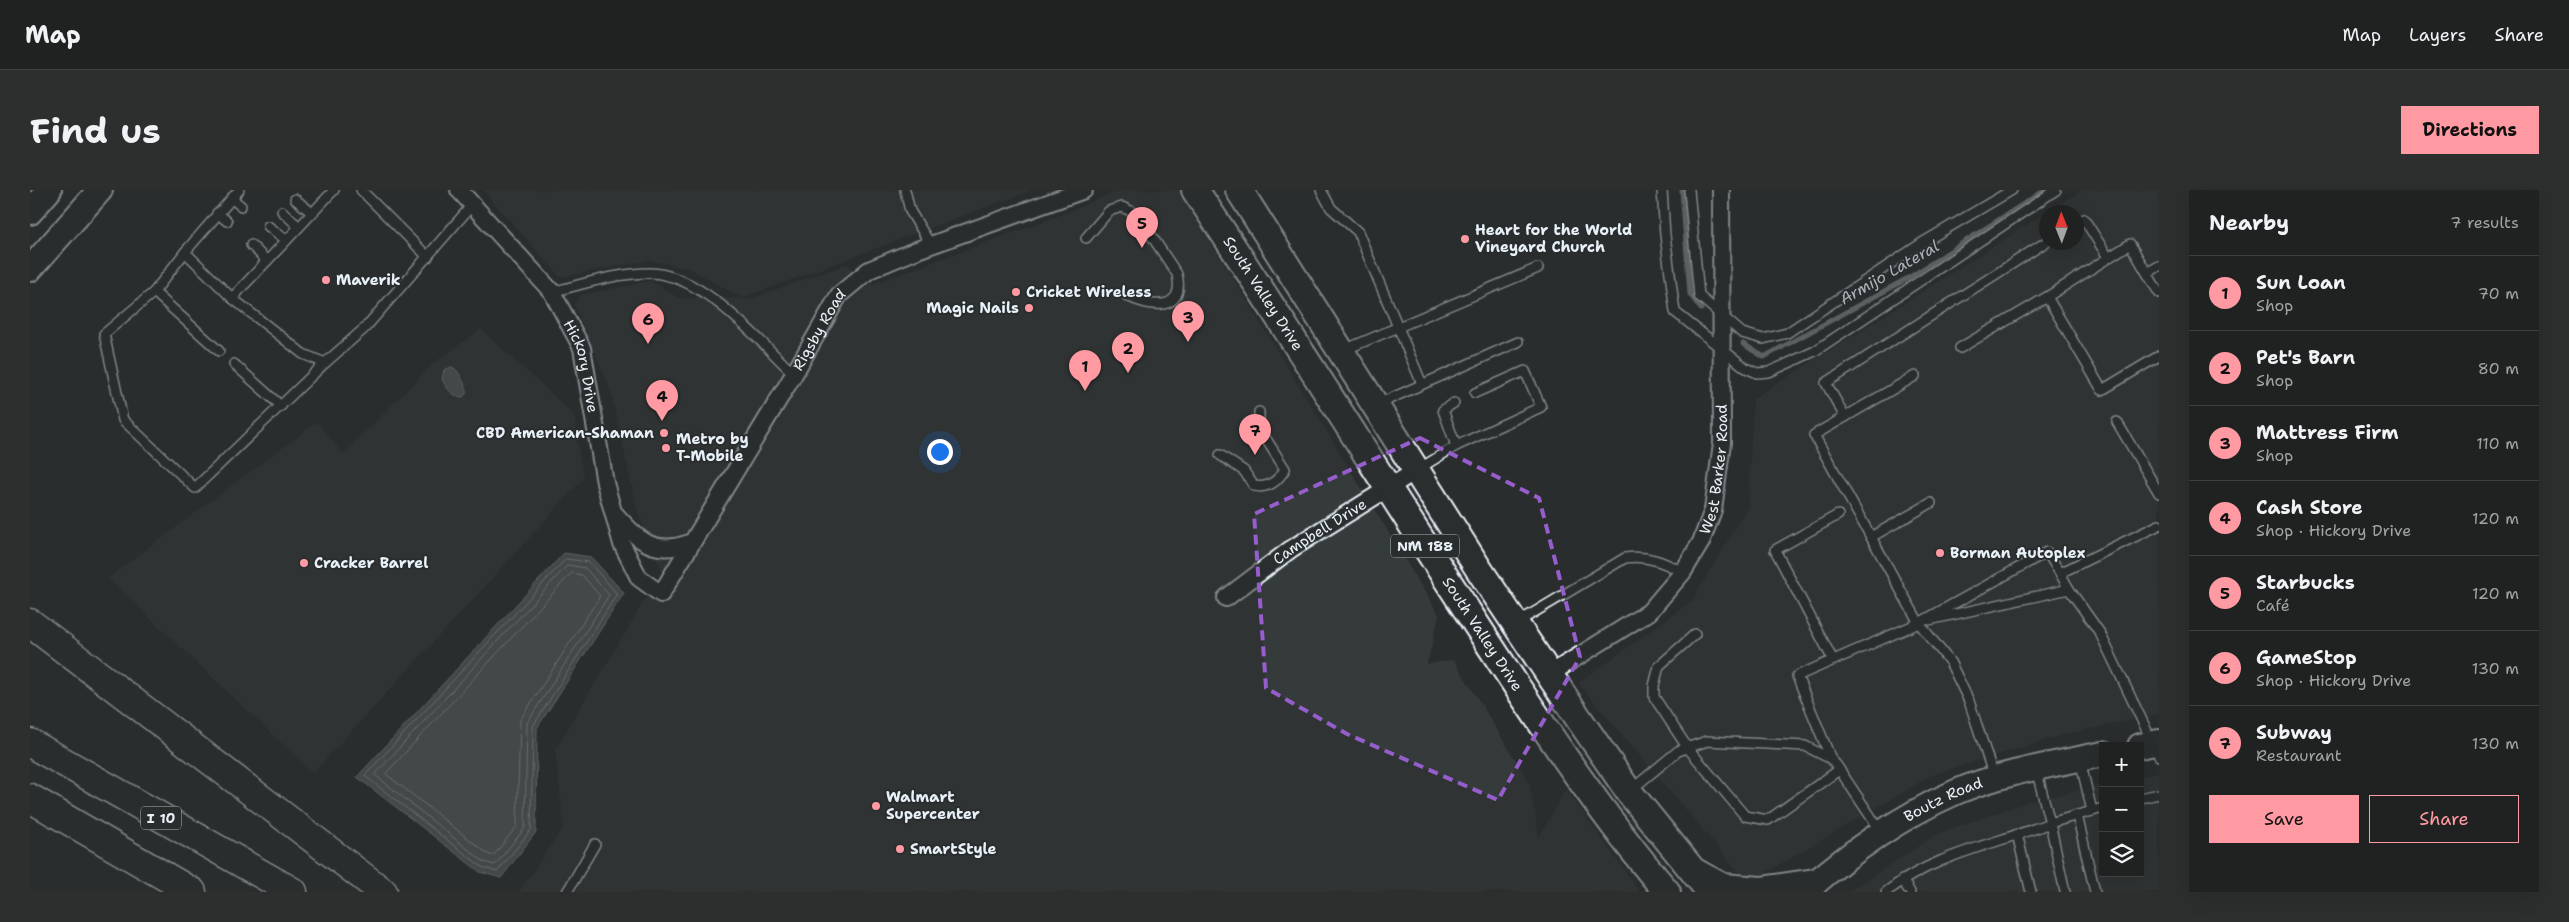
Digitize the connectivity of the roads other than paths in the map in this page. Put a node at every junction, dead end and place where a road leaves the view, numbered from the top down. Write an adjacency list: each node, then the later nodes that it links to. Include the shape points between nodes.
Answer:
1 (50, 190): 22 (main road)
2 (100, 190): 40 (main road)
3 (239, 190): 17 (lane)
4 (334, 190): 24 (lane)
5 (361, 190): 35 (lane)
6 (458, 190): 19 (street, Hickory Drive)
7 (905, 190): 32 (lane, via 910,211)
8 (1084, 190): 32 (street, Rigsby Road)
9 (1196, 190): 71 (main road, South Valley Drive / NM 188)
10 (1239, 190): 54 (main road, NM 188)
11 (1321, 190): 49 (lane, via 1331,208 1358,232)
12 (1662, 190): 53 (lane, via 1675,312)
13 (1689, 190): 48 (lane, via 1699,296)
14 (1721, 190): 48 (street, West Barker Road)
15 (2012, 190): 48 (lane, via 1922,243 1787,332 1763,339 1742,333)
16 (2056, 190): 53 (lane, via 1816,351 1769,372 1757,373)
17 (231, 198): 20 (lane); 23 (lane)
18 (295, 199): 24 (lane)
19 (472, 205): 35 (lane); 43 (street, Hickory Drive)
20 (241, 206)
21 (282, 211): 28 (lane)
22 (30, 212)
23 (217, 213): 26 (lane); 34 (lane)
24 (312, 213): 28 (lane)
25 (2084, 219): 36 (lane)
26 (227, 221)
27 (268, 226): 30 (lane)
28 (299, 227): 30 (lane)
29 (1086, 238): 45 (lane, via 1109,211 1122,207 1137,214 1177,274 1180,285 1176,296 1157,306)
30 (286, 240): 37 (lane)
31 (251, 245): 37 (lane)
32 (931, 245): 58 (street, Rigsby Road, via 869,270 839,294)
33 (2039, 246): 66 (lane, via 1826,383)
34 (185, 252): 42 (lane); 47 (lane)
35 (428, 257): 56 (lane, via 365,328)
36 (2108, 257): 41 (lane, via 2130,244); 46 (lane)
37 (267, 261): 47 (lane)
38 (2159, 266): 41 (lane)
39 (1538, 268): 49 (lane)
40 (30, 269)
41 (2146, 273): 44 (lane)
42 (154, 292): 52 (lane); 64 (lane, via 104,334 123,420 195,488)
43 (552, 292): 58 (lane, via 606,279 651,273 686,282 724,308); 74 (street, Hickory Drive, via 582,348)
44 (2159, 293)
45 (1127, 296)
46 (2046, 297): 51 (lane); 55 (lane, via 2102,390)
47 (232, 298): 56 (lane, via 303,354)
48 (1722, 314): 53 (street, West Barker Road)
49 (1399, 327): 54 (lane); 60 (lane)
50 (1518, 342): 60 (lane)
51 (1960, 348)
52 (219, 350)
53 (1721, 350): 79 (street, West Barker Road, via 1722,442 1713,510 1701,542)
54 (1341, 352): 63 (main road, NM 188)
55 (2159, 356)
56 (325, 363): 64 (lane)
57 (234, 364): 64 (lane)
58 (794, 374): 78 (street, Rigsby Road)
59 (1914, 376): 66 (lane)
60 (1422, 384): 63 (lane)
61 (1475, 393): 68 (lane, via 1525,371 1541,407)
62 (1454, 403): 68 (lane, via 1443,410)
63 (1375, 405): 70 (main road, NM 188)
64 (281, 406)
65 (1259, 412): 69 (lane, via 1259,428 1285,469 1279,478 1262,488 1254,486 1244,472)
66 (1844, 417): 77 (lane, via 1814,435)
67 (2117, 422): 72 (lane)
68 (1456, 446): 70 (lane)
69 (1220, 455)
70 (1417, 470): 71 (street, Campbell Drive); 86 (main road, NM 188)
71 (1388, 488): 83 (street, Campbell Drive, via 1291,548); 117 (main road, South Valley Drive / NM 188, via 1552,739)
72 (2159, 493)
73 (1932, 503): 77 (lane)
74 (613, 511): 78 (street, via 632,533 652,547 676,549); 82 (street, Hickory Drive, via 622,544 639,578)
75 (1838, 515): 88 (lane, via 1775,550)
76 (2159, 525): 80 (lane)
77 (1871, 537): 85 (lane)
78 (692, 542): 82 (street, Rigsby Road)
79 (1683, 572): 86 (lane, via 1650,558 1625,558); 89 (street, West Barker Road, via 1649,612)
80 (2060, 573): 81 (lane); 85 (lane, via 2047,552)
81 (2069, 589): 85 (lane); 92 (lane, via 2100,633)
82 (661, 594)
83 (1226, 598)
84 (30, 623): 115 (highway)
85 (1919, 623): 88 (lane); 98 (lane, via 1950,662 1969,701)
86 (1516, 624): 89 (main road, NM 188)
87 (1695, 634): 91 (lane, via 1659,666 1654,686 1654,697)
88 (1833, 660): 94 (lane, via 1797,676)
89 (1550, 674): 99 (main road, NM 188)
90 (30, 743): 114 (highway, I 10)
91 (1687, 747): 94 (lane, via 1707,741 1805,746); 97 (lane, via 1745,816 1768,820); 99 (lane)
92 (2153, 747)
93 (2099, 755): 95 (main road, Boutz Road)
94 (1830, 759): 97 (lane)
95 (2080, 759): 96 (main road, Boutz Road); 104 (lane)
96 (2036, 769): 98 (main road, Boutz Road); 106 (lane)
97 (1839, 770): 107 (lane)
98 (1995, 780): 107 (main road, Boutz Road, via 1957,792)
99 (1629, 792): 110 (main road, NM 188)
100 (2159, 794): 101 (lane)
101 (2144, 797)
102 (30, 798): 113 (highway)
103 (2099, 809): 104 (lane)
104 (2092, 811): 105 (lane)
105 (2077, 815): 106 (lane); 123 (lane)
106 (2050, 823): 108 (lane); 122 (lane)
107 (1881, 832): 112 (main road, Boutz Road)
108 (2018, 834): 111 (lane, via 1952,854); 121 (lane)
109 (595, 844): 116 (lane)
110 (1692, 871): 112 (main road, via 1724,887 1762,890); 118 (main road, NM 188)
111 (1902, 880): 119 (lane); 120 (lane)
112 (1810, 887)
113 (192, 892)
114 (293, 892)
115 (383, 892)
116 (567, 892)
117 (1667, 892)
118 (1710, 892)
119 (1886, 892)
120 (1910, 892)
121 (2031, 892)
122 (2065, 892)
123 (2095, 892)

